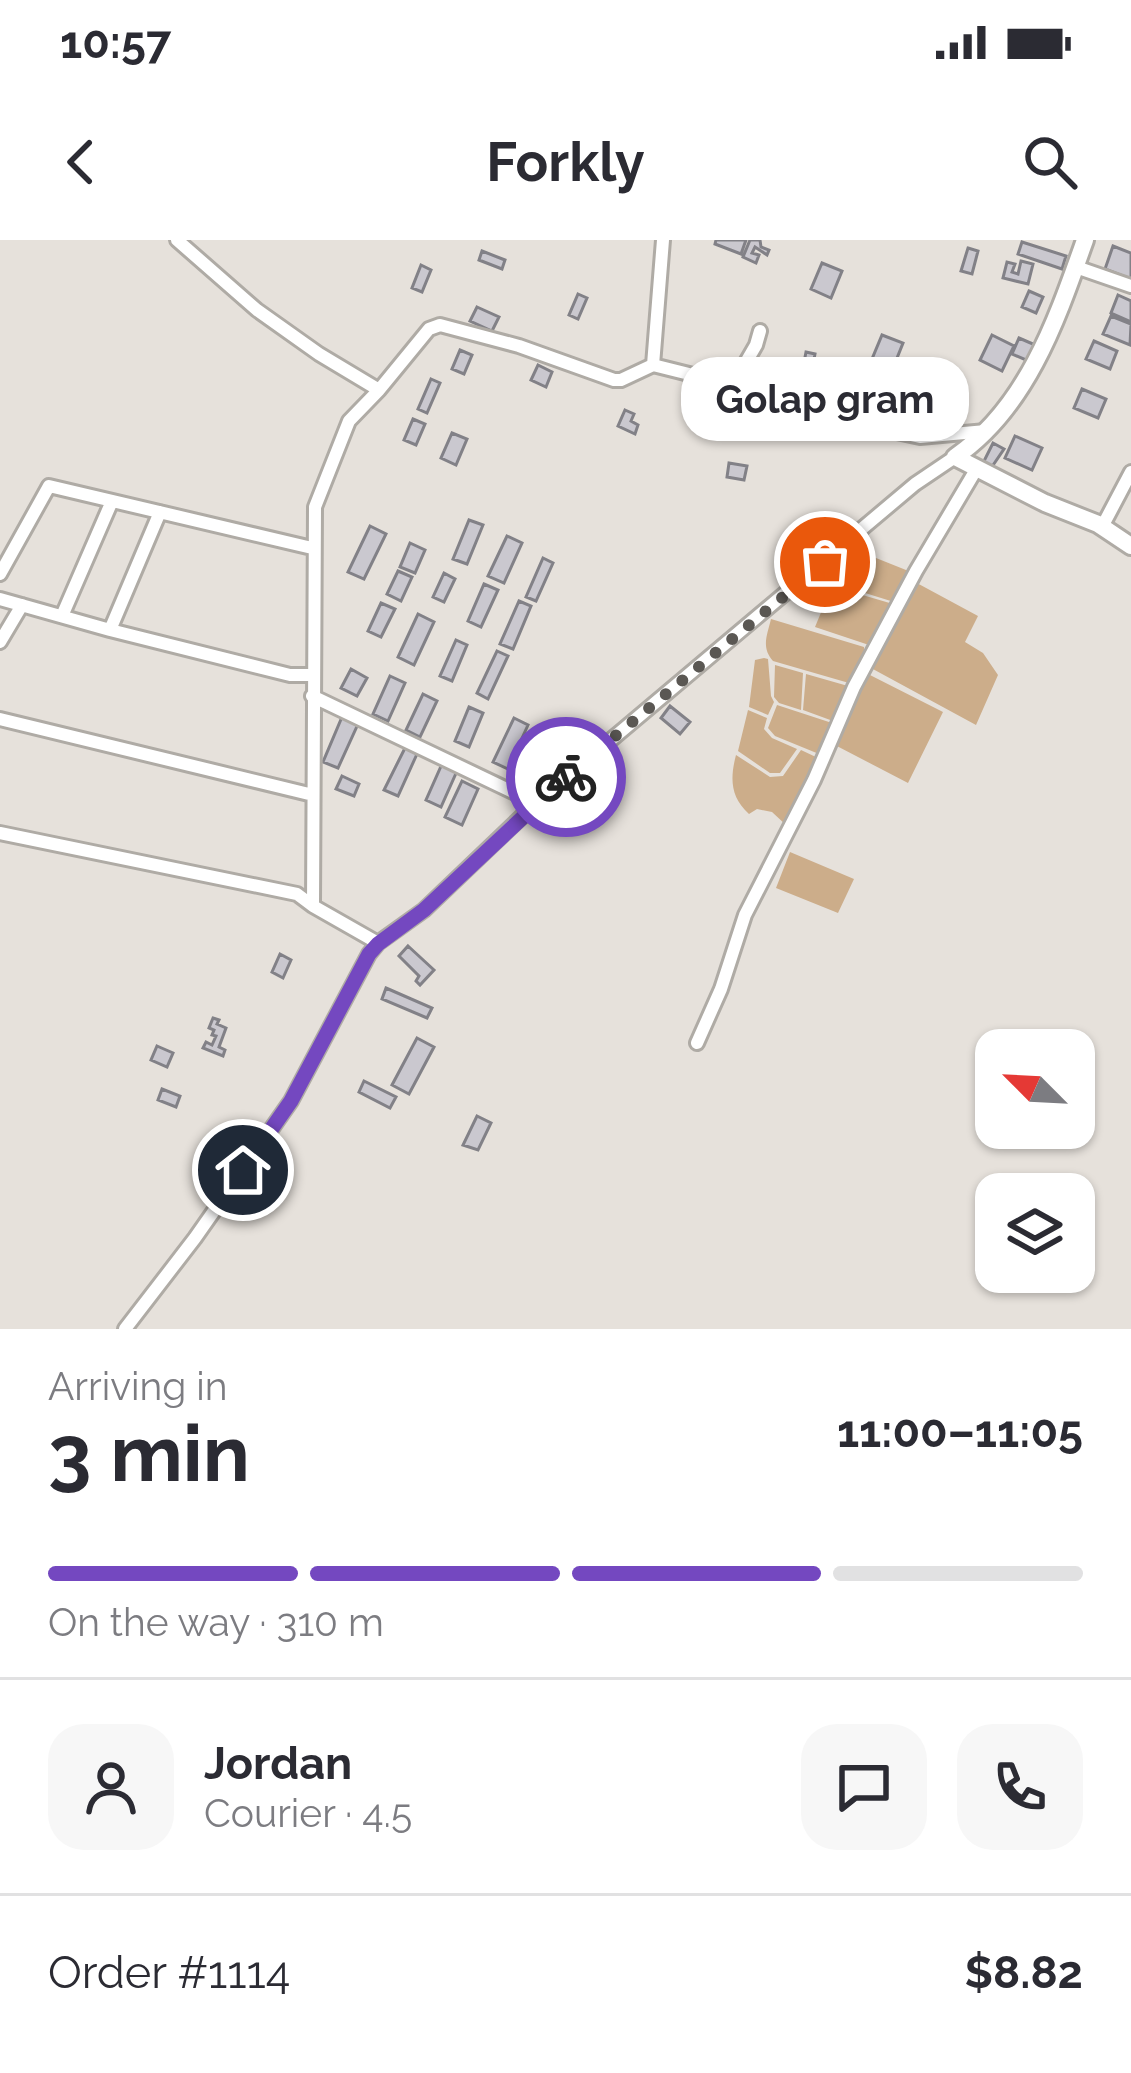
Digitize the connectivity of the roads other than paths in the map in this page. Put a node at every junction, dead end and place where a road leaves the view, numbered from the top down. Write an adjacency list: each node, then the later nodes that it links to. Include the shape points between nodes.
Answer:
1 (177, 240): 9 (street, via 257,310)
2 (663, 240): 7 (street)
3 (1085, 240): 4 (street)
4 (1076, 267): 5 (street); 10 (street, via 1046,344)
5 (1131, 286)
6 (760, 331): 8 (street)
7 (652, 365): 8 (street); 9 (street, via 614,380 440,325)
8 (734, 382): 10 (street, via 920,437)
9 (379, 390): 18 (street, via 349,421 314,507)
10 (987, 431): 11 (street)
11 (955, 457): 12 (street); 29 (street)
12 (977, 468): 16 (street); 33 (street, via 854,687 746,915)
13 (1131, 472): 16 (street)
14 (112, 501): 15 (street); 19 (street, via 49,487); 22 (street)
15 (160, 512): 18 (street); 23 (street)
16 (1102, 527): 17 (street)
17 (1131, 546)
18 (312, 548): 25 (street)
19 (0, 574)
20 (0, 599): 21 (street)
21 (22, 605): 22 (street); 24 (street)
22 (62, 616): 23 (street)
23 (110, 630): 25 (street)
24 (0, 642)
25 (313, 675): 26 (street)
26 (312, 696): 28 (street); 29 (street)
27 (0, 719): 28 (street)
28 (313, 795): 31 (street)
29 (536, 803): 32 (street)
30 (0, 833): 31 (street, via 297,894)
31 (313, 906): 32 (street)
32 (378, 944): 34 (street, via 291,1101)
33 (697, 1043)
34 (125, 1329)

